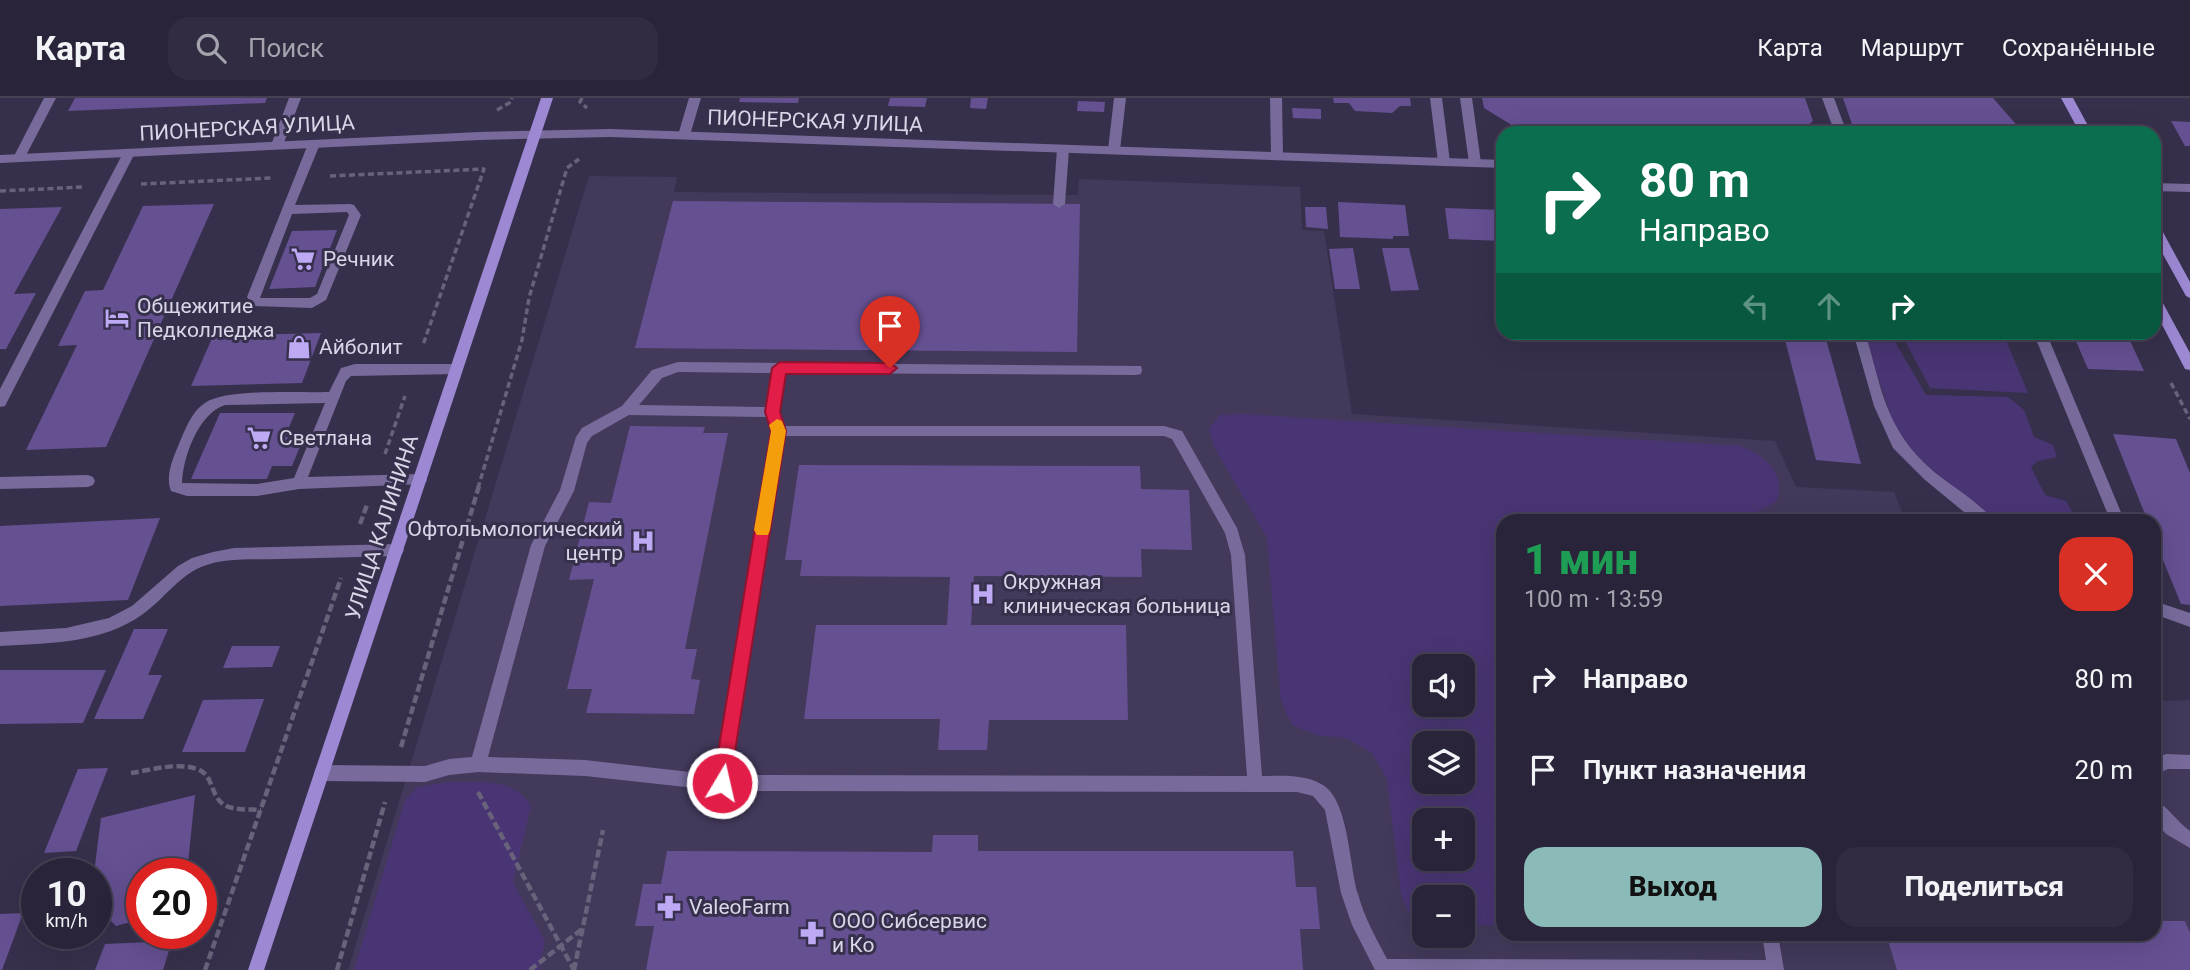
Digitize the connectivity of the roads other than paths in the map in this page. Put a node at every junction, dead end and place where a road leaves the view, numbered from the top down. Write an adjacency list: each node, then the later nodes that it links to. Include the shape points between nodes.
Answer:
1 (50, 98): 21 (street)
2 (295, 98): 16 (street)
3 (547, 98): 13 (main road, УЛИЦА КАЛИНИНА)
4 (695, 98): 14 (street)
5 (1120, 98): 18 (street)
6 (1276, 98): 20 (street)
7 (1436, 98): 23 (street)
8 (1466, 98): 24 (street)
9 (1828, 98): 11 (street)
10 (2067, 98): 12 (main road)
11 (1838, 126)
12 (2082, 126)
13 (535, 134): 14 (street, ПИОНЕРСКАЯ УЛИЦА); 15 (street, ПИОНЕРСКАЯ УЛИЦА); 37 (main road, УЛИЦА КАЛИНИНА)
14 (684, 135): 17 (street, ПИОНЕРСКАЯ УЛИЦА)
15 (314, 144): 16 (street, ПИОНЕРСКАЯ УЛИЦА); 29 (street)
16 (277, 145): 19 (street, ПИОНЕРСКАЯ УЛИЦА)
17 (1063, 149): 18 (street, ПИОНЕРСКАЯ УЛИЦА); 28 (street)
18 (1114, 150): 20 (street, ПИОНЕРСКАЯ УЛИЦА)
19 (129, 153): 21 (street, ПИОНЕРСКАЯ УЛИЦА); 40 (street)
20 (1277, 156): 23 (street, ПИОНЕРСКАЯ УЛИЦА)
21 (19, 158): 22 (street, ПИОНЕРСКАЯ УЛИЦА)
22 (0, 159)
23 (1444, 162): 24 (street, ПИОНЕРСКАЯ УЛИЦА)
24 (1475, 163): 25 (street, ПИОНЕРСКАЯ УЛИЦА)
25 (1496, 164)
26 (2161, 187): 27 (street)
27 (2190, 188)
28 (1059, 204)
29 (288, 210): 29 (street, via 350,208 355,215 322,297 312,303 257,303 253,297)
30 (2161, 239): 31 (main road)
31 (2190, 293)
32 (2161, 310): 35 (main road)
33 (1862, 340): 48 (street, via 1897,443)
34 (2042, 340): 49 (street)
35 (2190, 365)
36 (780, 368): 38 (street); 41 (street, via 666,369); 42 (street)
37 (457, 369): 39 (street, via 355,369 341,378); 44 (main road, УЛИЦА КАЛИНИНА)
38 (1136, 370)
39 (333, 397): 47 (street); 47 (street, via 214,403 198,418 174,474 176,487 187,490 257,490)
40 (0, 402)
41 (627, 410): 42 (street); 56 (street, via 596,425 581,441 566,491 538,545)
42 (773, 412): 43 (street)
43 (778, 431): 58 (street); 59 (street, via 1164,431 1177,435 1232,532 1238,555)
44 (420, 480): 47 (street); 50 (main road, УЛИЦА КАЛИНИНА)
45 (89, 481): 46 (street)
46 (0, 483)
47 (299, 483)
48 (1977, 514)
49 (2115, 514)
50 (397, 550): 53 (street, via 214,558 193,565 143,607 101,628); 57 (main road, УЛИЦА КАЛИНИНА)
51 (2161, 610): 52 (street)
52 (2190, 620)
53 (0, 639)
54 (2190, 762): 55 (street)
55 (2161, 764)
56 (471, 765): 57 (street, via 425,774); 58 (street, via 585,768)
57 (322, 773): 64 (main road, УЛИЦА КАЛИНИНА)
58 (722, 783): 59 (street)
59 (1255, 784): 63 (street, via 1308,787 1318,790 1332,806 1349,892)
60 (2161, 816): 61 (street)
61 (2190, 840)
62 (1771, 941): 65 (street)
63 (1384, 969): 65 (street)
64 (256, 970)
65 (1776, 970)

